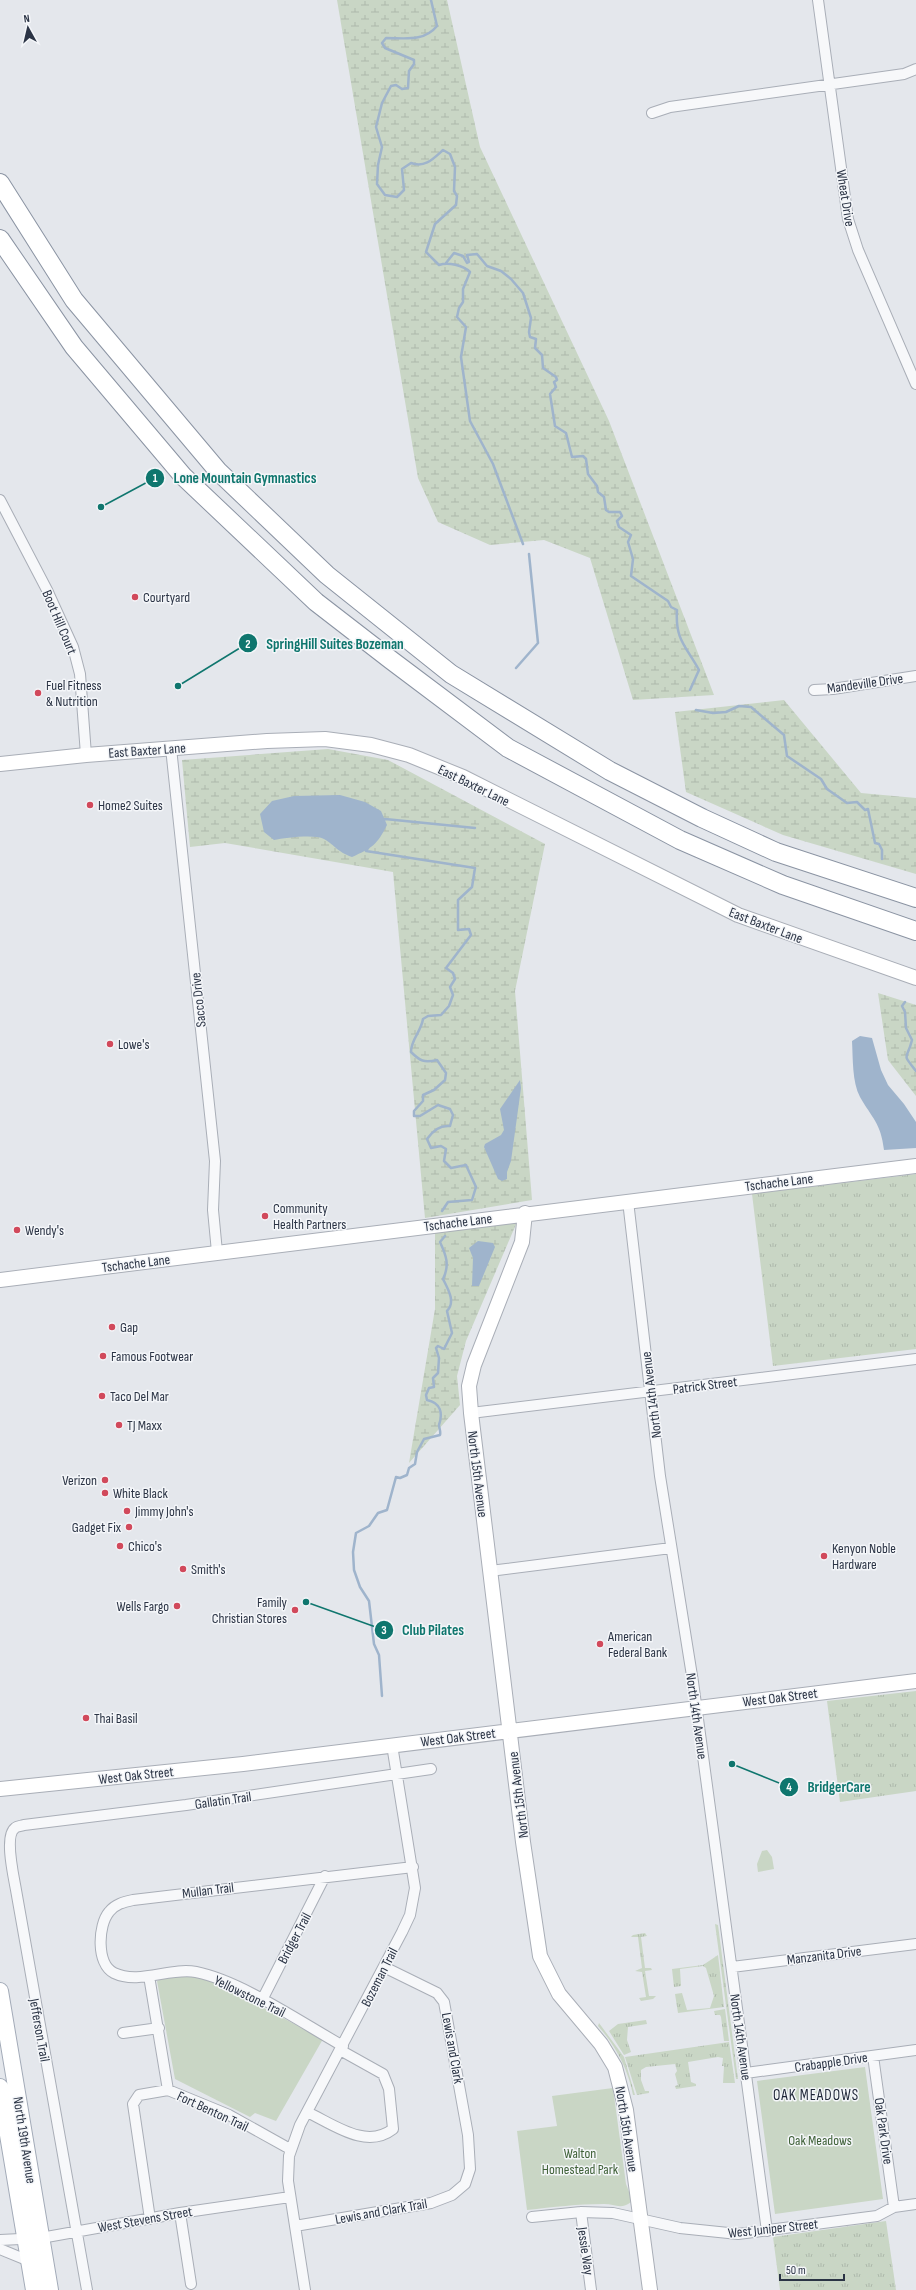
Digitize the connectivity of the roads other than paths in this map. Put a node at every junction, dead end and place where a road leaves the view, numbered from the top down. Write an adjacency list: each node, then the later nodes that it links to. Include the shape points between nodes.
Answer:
1 (818, 0): 3 (street, Wheat Drive)
2 (916, 69): 3 (street, via 904,74)
3 (830, 85): 4 (street, via 670,107); 7 (street, Wheat Drive, via 848,218 853,237)
4 (652, 113)
5 (0, 183): 14 (highway, via 74,300 218,471 327,575 451,674 610,772 702,818 776,852)
6 (0, 239): 15 (highway, via 74,347 183,476 316,602 397,665 508,748 680,840 783,885)
7 (916, 384)
8 (0, 500): 12 (street, Boot Hill Court, via 53,602 73,647 80,674)
9 (916, 676): 10 (street, Mandeville Drive)
10 (814, 690)
11 (170, 748): 12 (street, East Baxter Lane); 16 (street, East Baxter Lane, via 325,739 409,755 463,777 738,915); 20 (street, Sacco Drive, via 215,1161 213,1210)
12 (86, 755): 13 (street, East Baxter Lane)
13 (0, 764)
14 (916, 898)
15 (916, 931)
16 (916, 978)
17 (916, 1166): 18 (street, Tschache Lane)
18 (628, 1201): 19 (street, Tschache Lane); 23 (street, North 14th Avenue)
19 (525, 1213): 20 (street, Tschache Lane); 24 (street, North 15th Avenue, via 522,1242 472,1372 469,1386)
20 (217, 1252): 21 (street, Tschache Lane)
21 (0, 1280)
22 (916, 1359): 23 (street, Patrick Street)
23 (651, 1392): 24 (street, Patrick Street); 25 (street, North 14th Avenue)
24 (471, 1413): 26 (street, North 15th Avenue)
25 (671, 1548): 26 (street); 28 (street, North 14th Avenue)
26 (490, 1571): 29 (street, North 15th Avenue)
27 (916, 1680): 28 (street, West Oak Street)
28 (696, 1707): 29 (street, West Oak Street); 39 (street, North 14th Avenue)
29 (510, 1730): 30 (street, West Oak Street); 60 (street, North 15th Avenue, via 533,1920 540,1956 559,1994 601,2044 615,2067 626,2110)
30 (392, 1745): 32 (street, Bozeman Trail); 33 (street, West Oak Street)
31 (431, 1770): 32 (street, Gallatin Trail)
32 (396, 1774): 34 (street, Gallatin Trail); 35 (street, Bozeman Trail)
33 (0, 1789)
34 (15, 1828): 63 (street, Jefferson Trail, via 10,1835 10,1847 16,1890)
35 (413, 1867): 36 (street, Mullan Trail); 38 (street, Bozeman Trail, via 415,1888 410,1915)
36 (325, 1876): 40 (street, Mullan Trail, via 150,1897 117,1905 109,1911 102,1927 104,1963 113,1972 126,1976); 42 (street, Bridger Trail)
37 (916, 1944): 39 (street, Manzanita Drive)
38 (384, 1967): 45 (street, Bozeman Trail); 53 (street, Lewis and Clark, via 437,1993 444,2002 468,2135)
39 (732, 1967): 48 (street, North 14th Avenue)
40 (150, 1976): 42 (street, Yellowstone Trail, via 182,1971 195,1972 213,1977); 43 (street)
41 (0, 1991): 65 (main road, North 19th Avenue)
42 (262, 2000): 45 (street, Yellowstone Trail)
43 (159, 2028): 44 (street); 50 (street)
44 (123, 2033)
45 (342, 2048): 51 (street, Bozeman Trail); 51 (street, Yellowstone Trail, via 383,2074 389,2089 393,2130 387,2135 357,2136)
46 (916, 2050): 47 (street, Crabapple Drive)
47 (873, 2056): 48 (street, Crabapple Drive); 56 (street, Oak Park Drive)
48 (746, 2074): 64 (street, North 14th Avenue)
49 (0, 2087): 65 (main road, North 19th Avenue)
50 (168, 2090): 52 (street, Fort Benton Trail, via 229,2115); 61 (street, Fort Benton Trail, via 139,2095 134,2104)
51 (307, 2112): 52 (street, Bozeman Trail)
52 (290, 2149): 54 (street, Bozeman Trail)
53 (470, 2165): 62 (street, Lewis and Clark Trail, via 465,2184 452,2195 431,2203)
54 (290, 2196): 58 (street, West Stevens Street); 62 (street, Bozeman Trail)
55 (916, 2204): 56 (street, West Juniper Street)
56 (894, 2207): 64 (street, West Juniper Street, via 877,2216)
57 (581, 2212): 59 (street, West Juniper Street); 60 (street, West Juniper Street, via 613,2213); 74 (street, Jessie Way)
58 (180, 2213): 61 (street, West Stevens Street); 69 (street)
59 (532, 2217)
60 (640, 2218): 64 (street, West Juniper Street, via 713,2233); 75 (street, North 15th Avenue)
61 (150, 2219): 63 (street, West Stevens Street)
62 (295, 2226): 73 (street, Bozeman Trail)
63 (78, 2231): 65 (street, West Stevens Street); 72 (street, Jefferson Trail)
64 (767, 2231)
65 (33, 2239): 66 (street, West Stevens Street); 68 (main road, North 19th Avenue); 71 (main road, North 19th Avenue)
66 (0, 2240)
67 (0, 2249): 68 (street)
68 (29, 2261): 70 (main road, North 19th Avenue)
69 (191, 2284)
70 (34, 2290)
71 (50, 2290)
72 (87, 2290)
73 (305, 2290)
74 (591, 2290)
75 (650, 2290)

